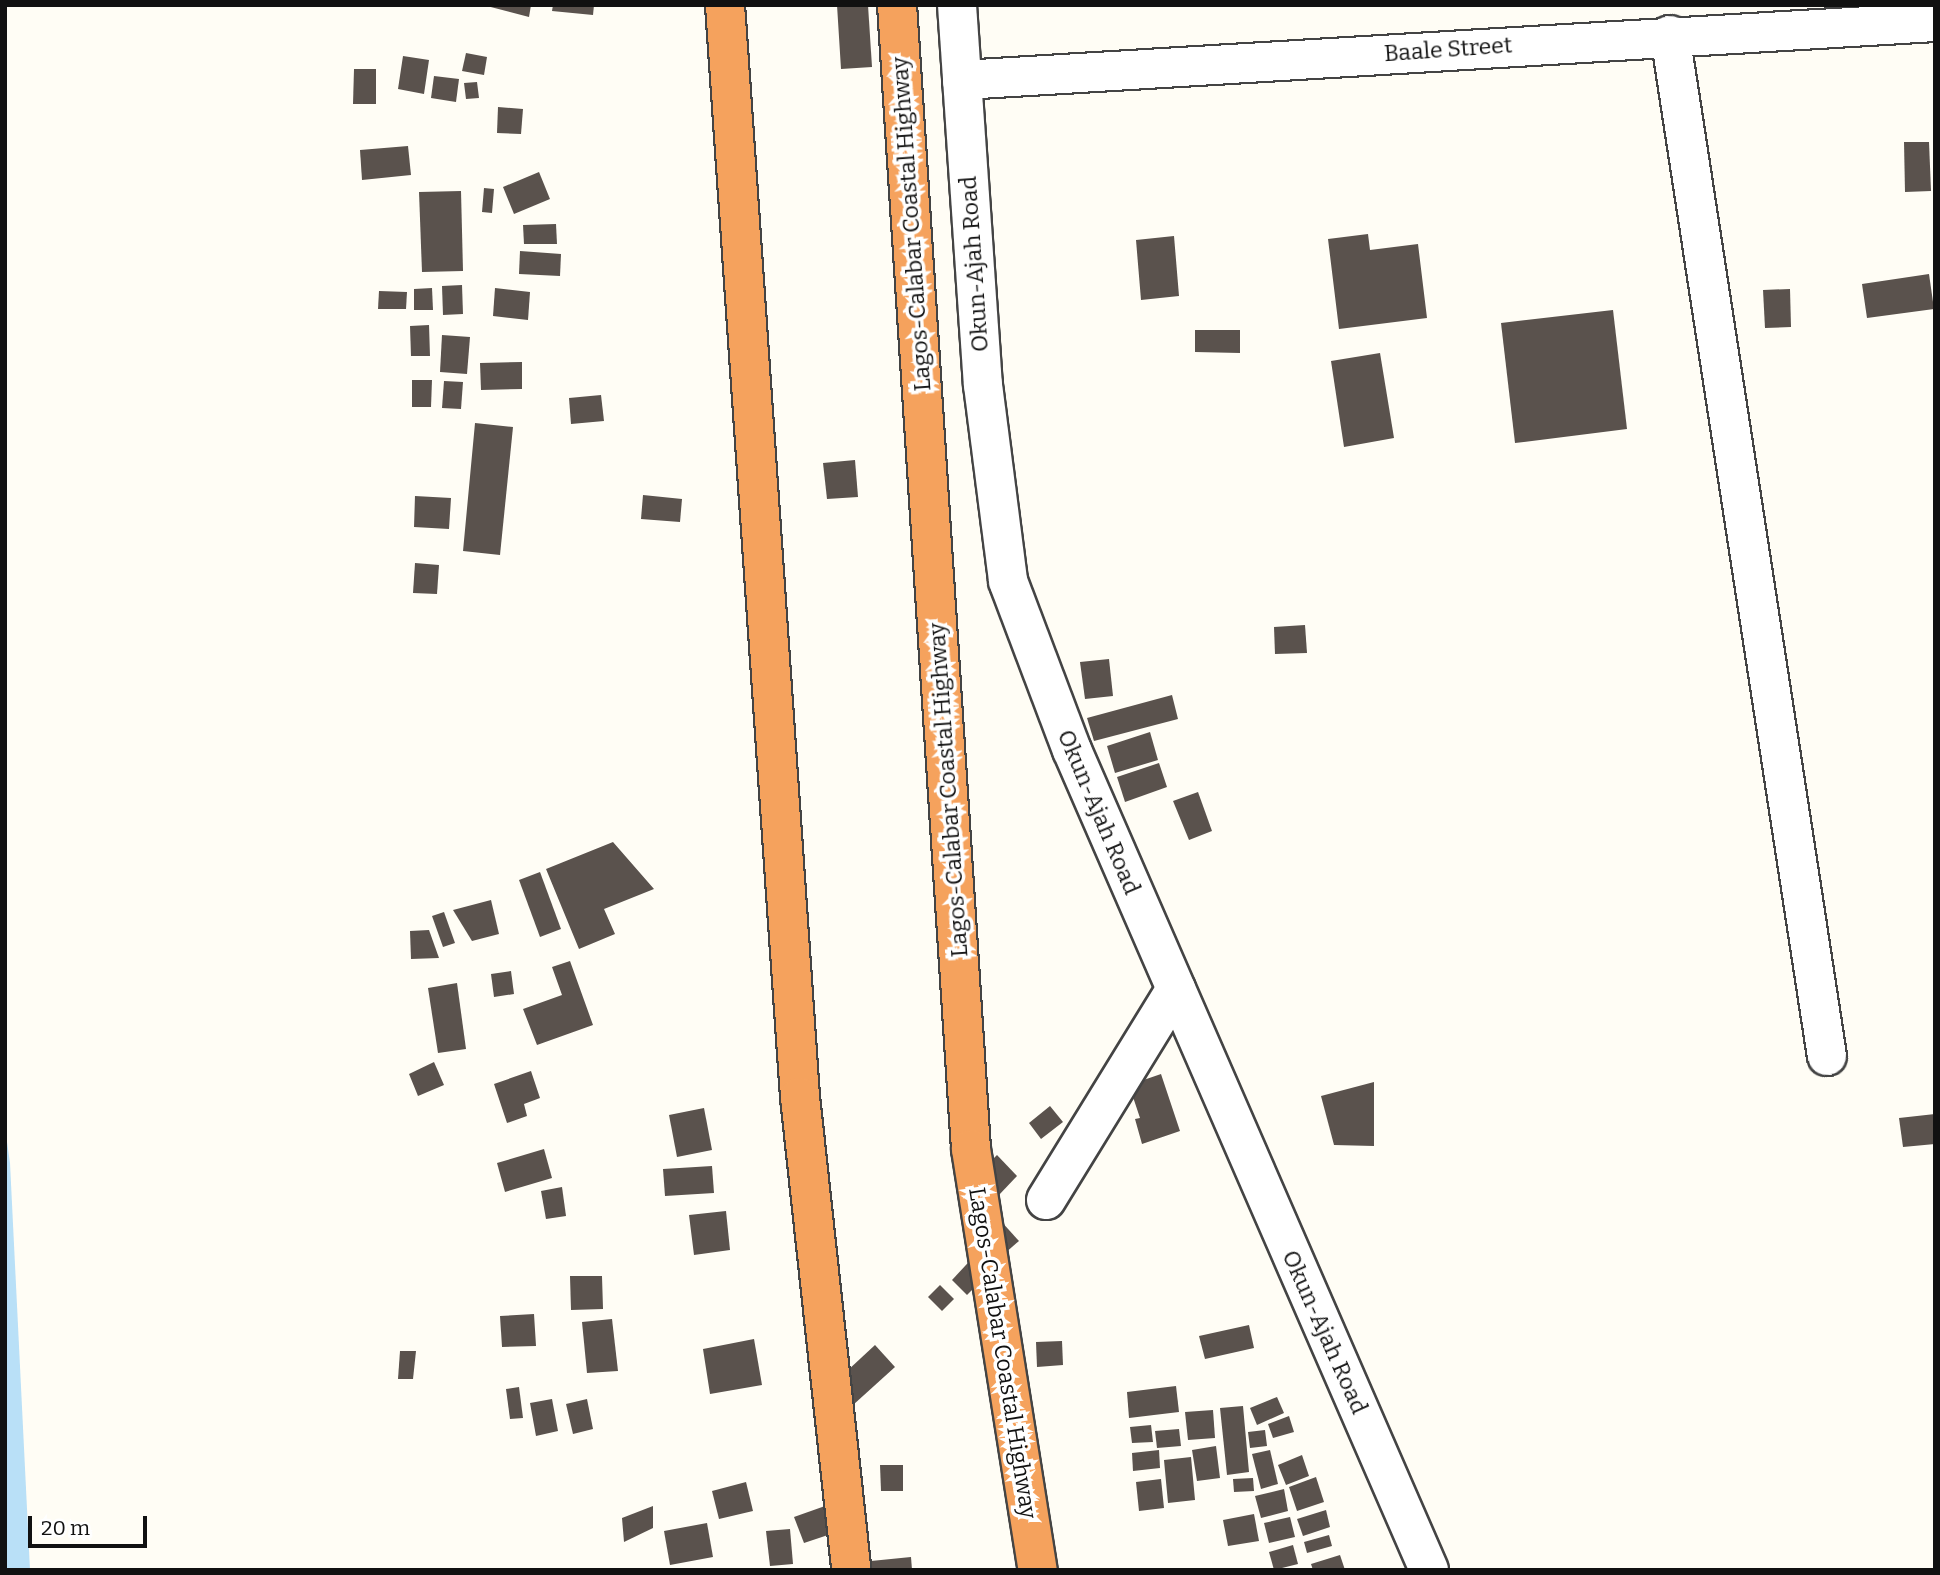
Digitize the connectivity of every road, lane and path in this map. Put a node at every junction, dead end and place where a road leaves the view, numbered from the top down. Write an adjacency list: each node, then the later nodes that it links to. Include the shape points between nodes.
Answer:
1 (725, 5): 10 (highway, via 800,1097)
2 (897, 5): 11 (highway, Lagos-Calabar Coastal Highway, via 971,1149)
3 (957, 5): 6 (street, Okun-Ajah Road)
4 (1935, 22): 5 (street, Baale Street)
5 (1671, 34): 6 (street, Baale Street); 8 (street)
6 (962, 80): 7 (street, Okun-Ajah Road, via 983,385 1008,581 1072,751)
7 (1176, 989): 9 (street); 12 (street, Okun-Ajah Road)
8 (1827, 1056)
9 (1046, 1200)
10 (851, 1570)
11 (1038, 1570)
12 (1429, 1570)

